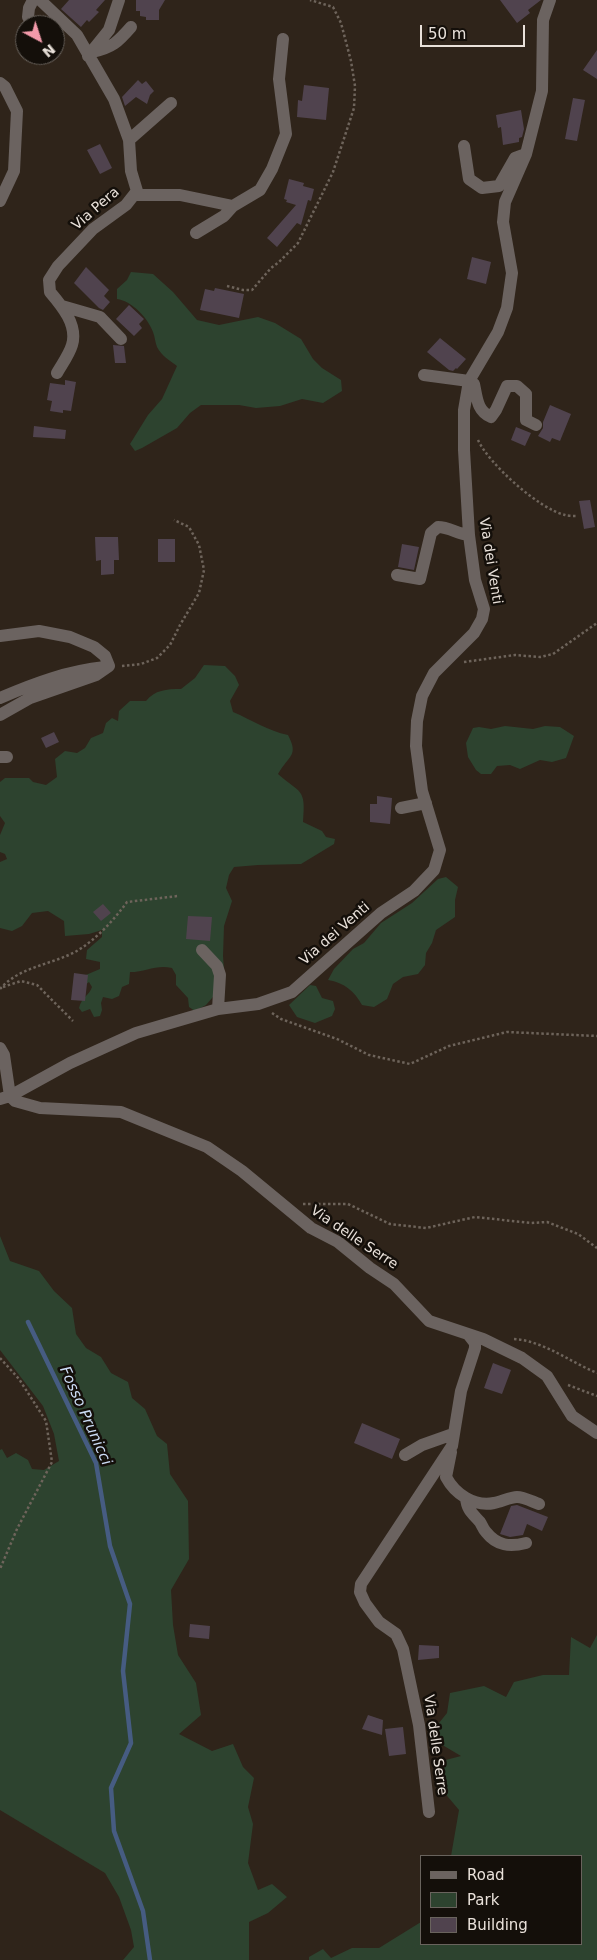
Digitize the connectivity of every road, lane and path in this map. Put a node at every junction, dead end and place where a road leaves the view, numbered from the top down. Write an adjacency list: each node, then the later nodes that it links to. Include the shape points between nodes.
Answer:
1 (33, 0): 6 (street)
2 (40, 0): 9 (street, Via Pera, via 77,35)
3 (119, 0): 9 (street, via 109,30)
4 (310, 0): 19 (path, via 333,7 341,23 353,78 354,108 333,172 298,243 252,290)
5 (550, 0): 14 (street, Via dei Venti, via 543,20 542,91)
6 (28, 15)
7 (131, 27): 9 (street, via 108,49)
8 (283, 39): 17 (street, via 279,79 286,134 260,190)
9 (90, 54): 12 (street, Via Pera, via 114,99)
10 (0, 83): 16 (street, via 17,111 14,171)
11 (171, 103): 12 (street)
12 (129, 140): 15 (street, Via Pera, via 131,171 137,191)
13 (464, 146): 14 (street, via 469,179 482,188 498,186 515,158)
14 (526, 154): 24 (street, Via dei Venti, via 505,202 503,222 512,273 508,308)
15 (134, 195): 17 (street, via 162,194); 20 (street, Via Pera, via 126,205 93,229 58,266 49,280 50,292)
16 (0, 201)
17 (234, 206): 18 (street)
18 (196, 234)
19 (227, 286)
20 (62, 306): 21 (street, via 100,317); 22 (street, Via Pera, via 72,325 73,344)
21 (120, 339)
22 (57, 373)
23 (424, 375): 24 (street)
24 (469, 381): 25 (street, via 474,384 483,414 491,417 507,386 518,386 526,394 526,420); 29 (street, Via dei Venti, via 464,410)
25 (536, 425)
26 (475, 435): 27 (path, via 483,451 510,480 564,515)
27 (576, 516)
28 (174, 520): 34 (path, via 189,527 198,545 204,570 199,593 170,645 157,658 141,664)
29 (469, 535): 30 (street, via 438,527 431,533 420,579); 33 (street, Via dei Venti, via 475,580 484,609 474,633)
30 (397, 575)
31 (597, 623): 33 (path, via 553,654 540,657 515,655 465,662)
32 (0, 636): 34 (street, via 39,631 70,637 94,647 105,656)
33 (451, 656): 37 (street, Via dei Venti, via 434,673 422,696 417,721 416,746)
34 (109, 666): 35 (street, via 82,669 42,680); 36 (street, via 96,675 30,698)
35 (0, 698)
36 (0, 715)
37 (426, 804): 38 (street); 42 (street, Via dei Venti, via 440,850 434,870 414,891 381,913 292,992)
38 (401, 808)
39 (178, 896): 41 (path, via 127,902 94,940 74,952 9,978)
40 (202, 950): 43 (street, via 217,966 220,975)
41 (1, 988): 44 (path, via 21,981 37,985)
42 (258, 1004): 43 (street, Via dei Venti); 45 (path, via 281,1019 337,1039 369,1055 410,1064 449,1046 507,1032)
43 (218, 1008): 47 (street, Via dei Venti, via 136,1033)
44 (73, 1021)
45 (597, 1036)
46 (0, 1048): 47 (street, via 4,1055)
47 (5, 1098): 50 (street, Via delle Serre, via 40,1108 121,1112 207,1147 242,1171 311,1228 338,1242 394,1284 429,1321)
48 (301, 1204): 49 (path, via 348,1204 390,1224 426,1228 475,1217 547,1222 578,1234)
49 (597, 1248)
50 (468, 1334): 54 (street, via 522,1358); 57 (street, Via delle Serre, via 475,1348 461,1390)
51 (509, 1338): 53 (path, via 538,1343)
52 (0, 1358): 62 (path, via 19,1379 46,1421 52,1462)
53 (597, 1373)
54 (547, 1376): 55 (path); 56 (street, via 572,1416)
55 (597, 1396)
56 (597, 1433)
57 (452, 1440): 58 (street, via 422,1445); 59 (street, via 446,1477 451,1487); 63 (street, Via delle Serre, via 363,1578 360,1592 379,1622 396,1634 403,1649 419,1725)
58 (405, 1455)
59 (466, 1498): 60 (street, via 492,1504 517,1497); 61 (street, via 472,1514 499,1543 511,1546)
60 (539, 1504)
61 (526, 1543)
62 (0, 1569)
63 (430, 1812)

